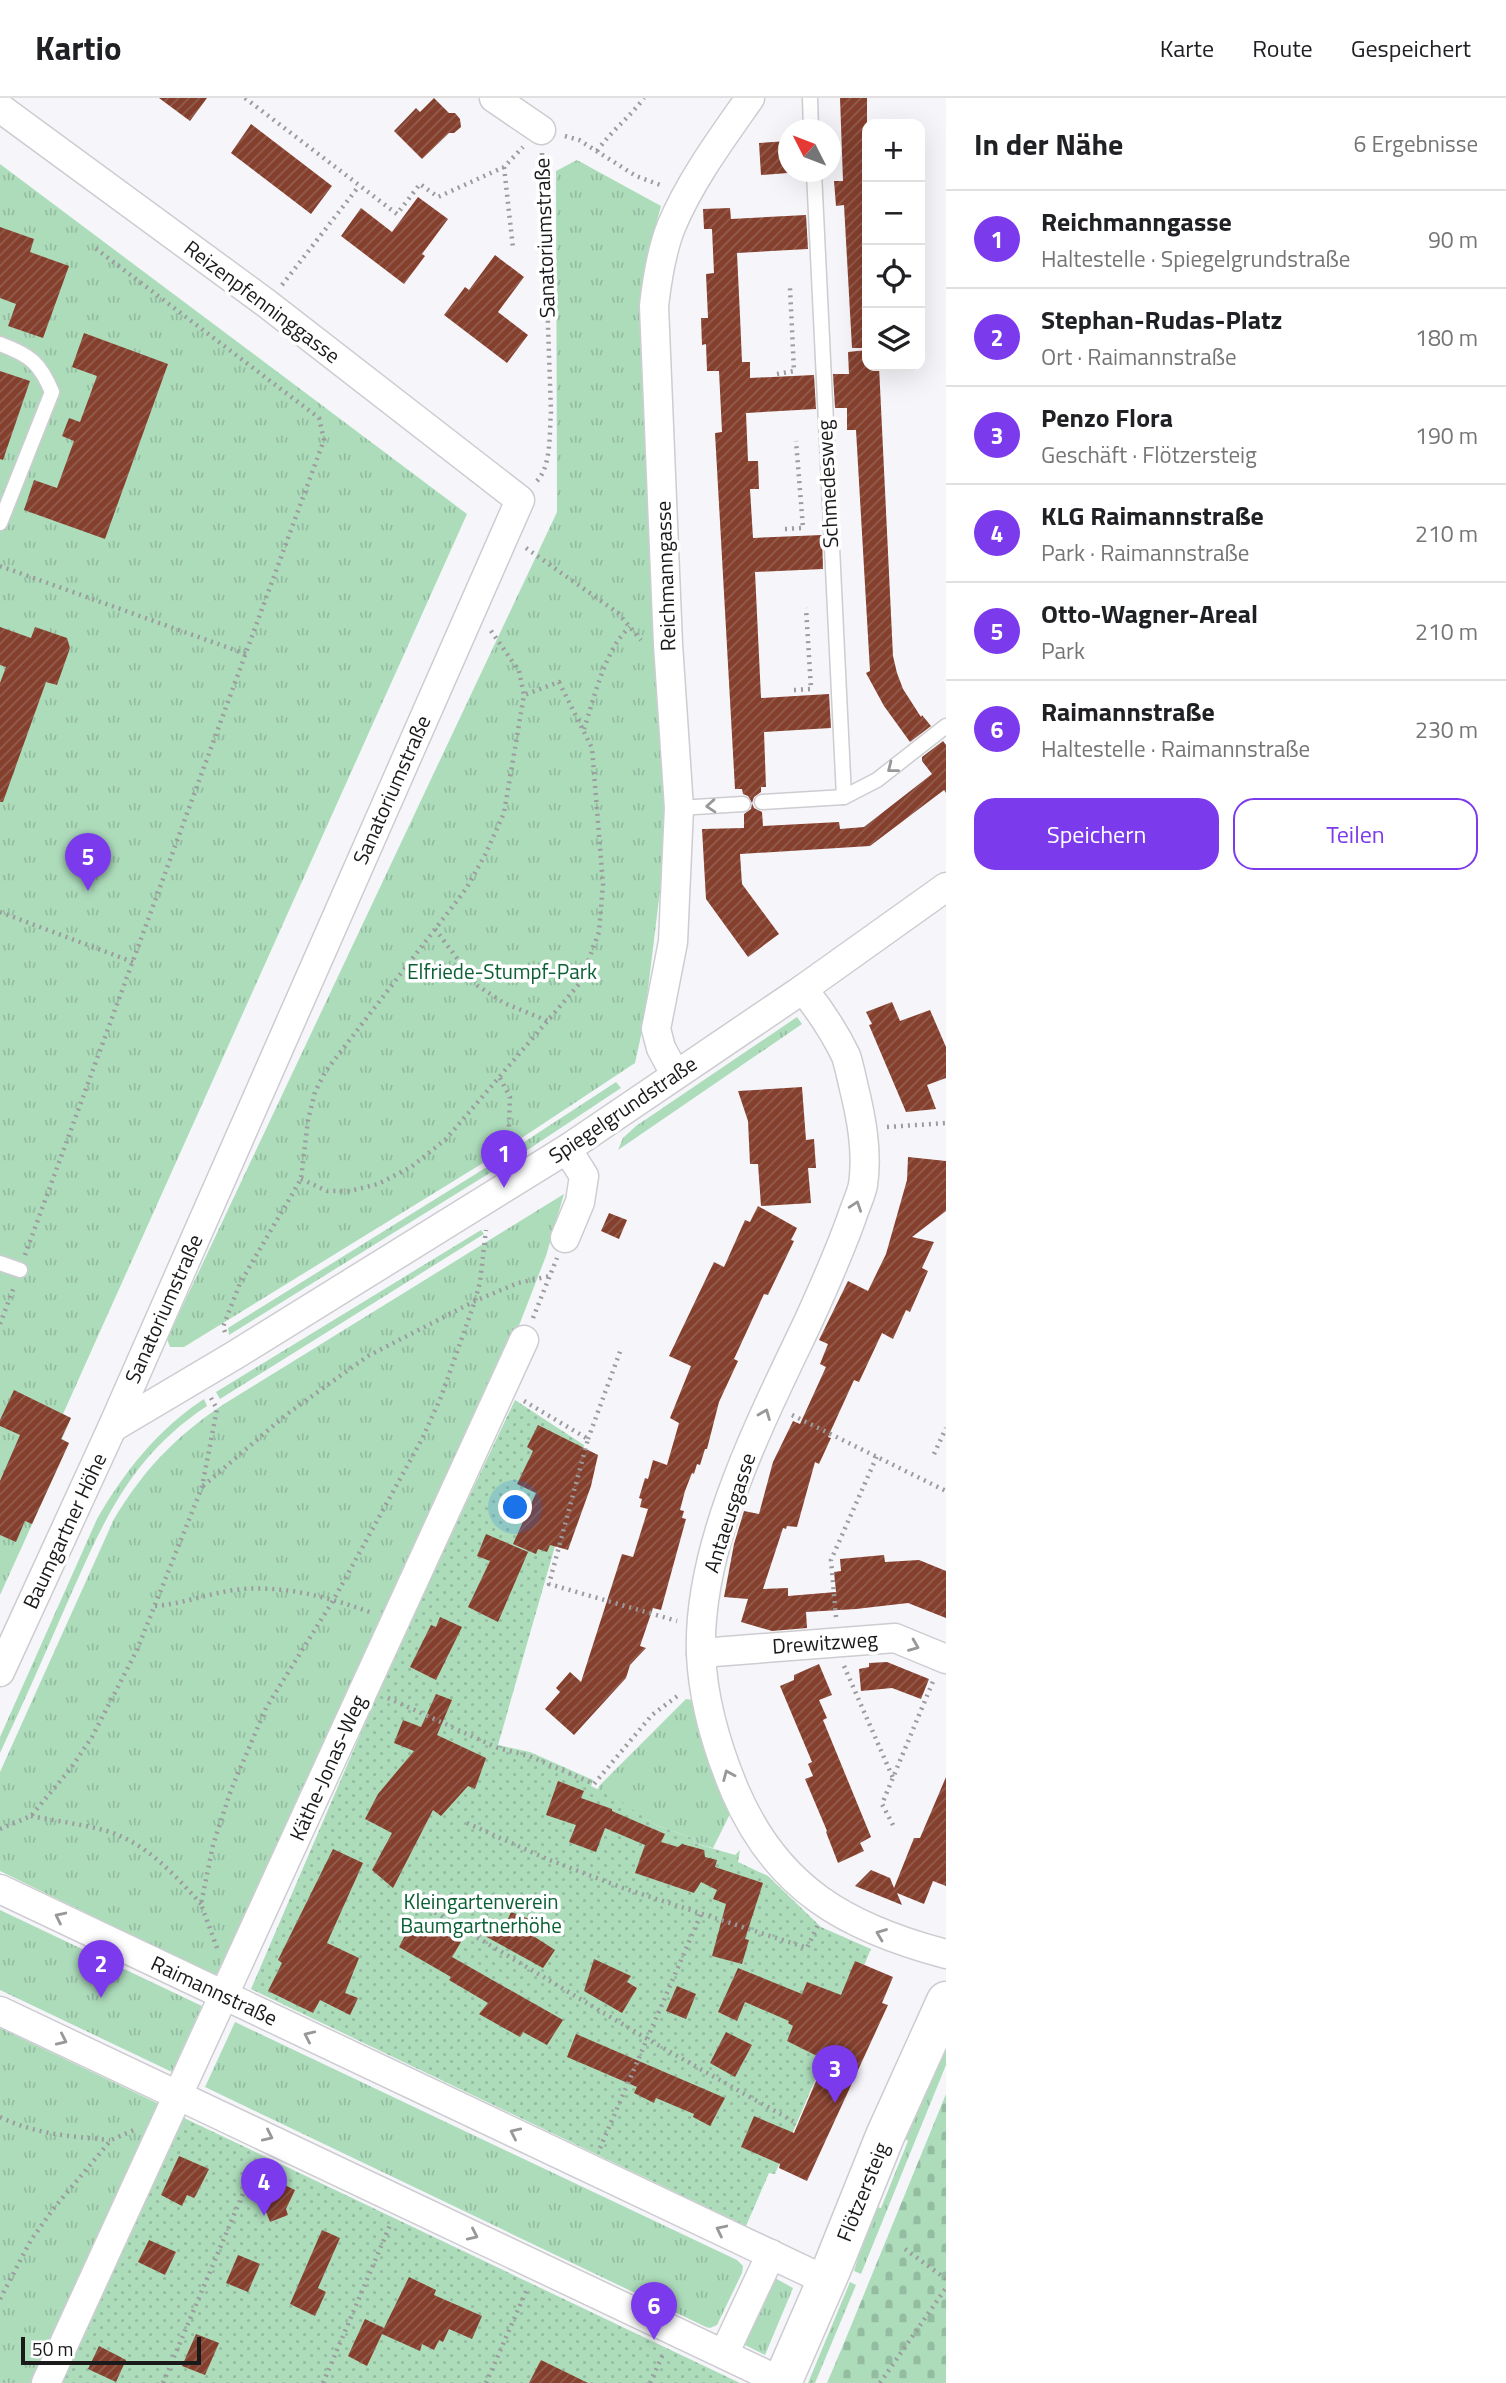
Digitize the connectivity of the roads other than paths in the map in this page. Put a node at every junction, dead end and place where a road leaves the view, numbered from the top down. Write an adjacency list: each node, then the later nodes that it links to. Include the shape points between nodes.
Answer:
1 (494, 98): 6 (street)
2 (750, 98): 15 (street, Reichmanngasse, via 671,228 654,306)
3 (810, 98): 5 (lane)
4 (0, 108): 9 (street, Reizenpfenninggasse, via 265,303)
5 (811, 119)
6 (541, 130)
7 (814, 182): 12 (lane, Schmedesweg)
8 (0, 344): 10 (lane, via 19,351 43,370 52,393)
9 (520, 500): 24 (street, Sanatoriumstraße)
10 (0, 523)
11 (946, 726): 12 (lane, one-way to 12, via 877,780)
12 (844, 797): 13 (lane)
13 (762, 802)
14 (743, 804): 15 (lane, one-way to 15)
15 (679, 808): 18 (street, Reichmanngasse, via 673,942 656,1029)
16 (946, 887): 17 (street, Spiegelgrundstraße)
17 (803, 989): 18 (street, Spiegelgrundstraße); 25 (street, Antaeusgasse, one-way to 17, via 709,1573 731,1497 837,1259 863,1185 863,1128 846,1058)
18 (675, 1074): 19 (street, Spiegelgrundstraße)
19 (567, 1149): 20 (street, via 584,1176 580,1202); 24 (street, Spiegelgrundstraße)
20 (565, 1238)
21 (0, 1263): 22 (lane)
22 (20, 1270)
23 (524, 1340): 30 (street, Käthe-Jonas-Weg)
24 (112, 1428): 27 (street, Baumgartner Höhe)
25 (702, 1653): 26 (street, Drewitzweg, one-way to 26, via 895,1638); 29 (street, Antaeusgasse, one-way to 25, via 874,1932 829,1907 780,1865 762,1842 722,1761)
26 (944, 1658)
27 (0, 1672)
28 (0, 1889): 30 (street, Raimannstraße, one-way to 28)
29 (946, 1954)
30 (225, 1997): 33 (street, Käthe-Jonas-Weg); 34 (street, Raimannstraße, one-way to 30)
31 (946, 2001): 35 (main road, Flötzersteig)
32 (0, 2011): 33 (street, one-way to 33)
33 (173, 2104): 36 (street, one-way to 36, via 267,2136); 37 (street, Käthe-Jonas-Weg)
34 (771, 2254): 35 (street, Raimannstraße); 36 (street)
35 (827, 2281): 38 (main road, Flötzersteig)
36 (724, 2354): 38 (street)
37 (46, 2383)
38 (782, 2383)

